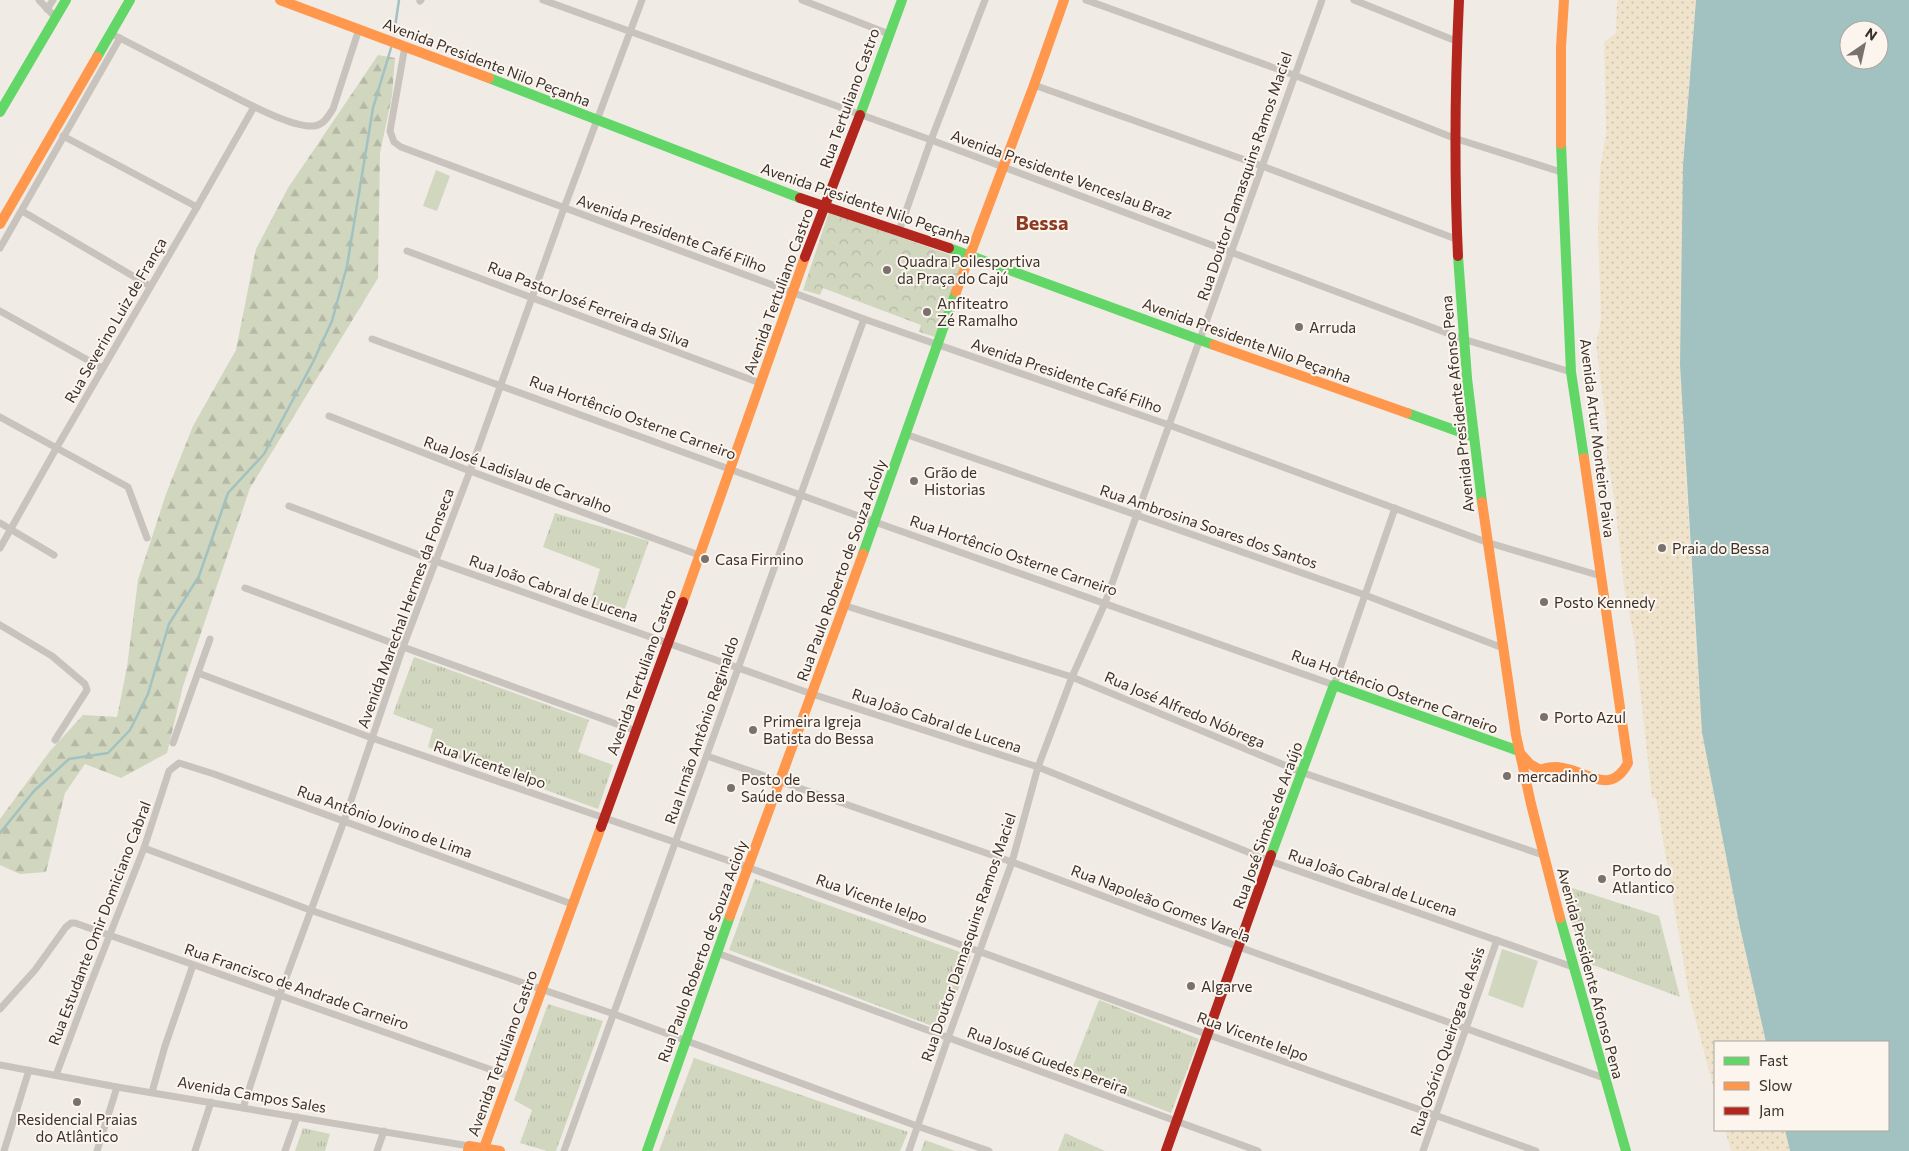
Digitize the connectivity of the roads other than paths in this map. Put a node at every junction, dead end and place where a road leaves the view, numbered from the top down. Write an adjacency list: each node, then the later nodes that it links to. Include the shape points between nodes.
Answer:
1 (39, 0): 17 (street)
2 (52, 0): 17 (street)
3 (66, 0): 18 (main road)
4 (130, 0): 22 (main road)
5 (280, 0): 19 (main road, Avenida Presidente Nilo Peçanha)
6 (543, 0): 20 (street, Avenida Presidente Venceslau Braz)
7 (642, 0): 20 (street, Avenida Marechal Hermes da Fonseca)
8 (802, 0): 21 (street)
9 (902, 0): 21 (main road, Rua Tertuliano Castro)
10 (985, 0): 33 (street)
11 (1064, 0): 26 (main road, Rua Paulo Roberto de Souza Acioly)
12 (1086, 0): 25 (street)
13 (1322, 0): 25 (street, Rua Doutor Damasquins Ramos Maciel)
14 (1354, 0): 23 (street)
15 (1459, 0): 23 (main road, Avenida Presidente Afonso Pena)
16 (1564, 0): 36 (main road, Avenida Artur Monteiro Paiva)
17 (47, 9): 18 (street)
18 (56, 18): 28 (main road)
19 (359, 29): 24 (main road, Avenida Presidente Nilo Peçanha); 27 (street, via 333,109 321,124 298,124)
20 (630, 32): 29 (street, Avenida Presidente Venceslau Braz); 30 (street, Avenida Marechal Hermes da Fonseca)
21 (890, 34): 29 (main road, Rua Tertuliano Castro)
22 (116, 36): 27 (street); 31 (street); 41 (main road)
23 (1456, 41): 32 (main road, Avenida Presidente Afonso Pena)
24 (405, 46): 30 (main road, Avenida Presidente Nilo Peçanha); 39 (street, Avenida Presidente Café Filho, via 390,131 394,142)
25 (1294, 75): 32 (street); 34 (street, Rua Doutor Damasquins Ramos Maciel)
26 (1034, 85): 34 (street); 35 (main road, Rua Paulo Roberto de Souza Acioly)
27 (254, 107): 38 (street, Rua Severino Luiz de França)
28 (0, 112)
29 (860, 115): 33 (street, Avenida Presidente Venceslau Braz); 37 (main road, Rua Tertuliano Castro)
30 (597, 119): 37 (main road, Avenida Presidente Nilo Peçanha); 39 (street, Avenida Marechal Hermes da Fonseca)
31 (64, 136): 38 (street); 40 (street)
32 (1454, 138): 36 (street); 43 (main road, Avenida Presidente Afonso Pena)
33 (931, 140): 35 (street, Avenida Presidente Venceslau Braz); 42 (street)
34 (1262, 166): 43 (street); 46 (street, Rua Doutor Damasquins Ramos Maciel)
35 (1003, 167): 46 (street, Avenida Presidente Venceslau Braz); 47 (main road, Rua Paulo Roberto de Souza Acioly)
36 (1560, 172): 58 (main road, Avenida Artur Monteiro Paiva)
37 (825, 206): 42 (main road, Avenida Presidente Nilo Peçanha); 49 (main road, Avenida Tertuliano Castro)
38 (197, 207): 48 (street, Rua Severino Luiz de França)
39 (564, 208): 49 (street, Avenida Presidente Café Filho); 50 (street, Avenida Marechal Hermes da Fonseca)
40 (22, 211): 44 (street); 48 (street)
41 (0, 224)
42 (899, 231): 47 (main road, Avenida Presidente Nilo Peçanha)
43 (1456, 238): 54 (main road, Avenida Presidente Afonso Pena)
44 (0, 248)
45 (407, 251): 50 (street, Rua Pastor José Ferreira da Silva)
46 (1232, 252): 54 (street, Avenida Presidente Venceslau Braz); 55 (street, Rua Doutor Damasquins Ramos Maciel)
47 (969, 255): 55 (main road, Avenida Presidente Nilo Peçanha); 56 (main road, Rua Paulo Roberto de Souza Acioly)
48 (150, 286): 57 (street, Rua Severino Luiz de França)
49 (793, 292): 52 (street, Avenida Presidente Café Filho); 59 (main road, Avenida Tertuliano Castro)
50 (532, 297): 59 (street, Rua Pastor José Ferreira da Silva); 60 (street, Avenida Marechal Hermes da Fonseca)
51 (0, 311): 57 (street)
52 (864, 319): 56 (street, Avenida Presidente Café Filho); 69 (street, Rua Irmão Antônio Reginaldo)
53 (372, 338): 60 (street, Rua Hortêncio Osterne Carneiro)
54 (1463, 339): 58 (street, Avenida Presidente Venceslau Braz); 65 (main road, Avenida Presidente Afonso Pena)
55 (1201, 340): 63 (street, Rua Doutor Damasquins Ramos Maciel); 65 (main road, Avenida Presidente Nilo Peçanha)
56 (937, 344): 63 (street, Avenida Presidente Café Filho); 64 (main road, Rua Paulo Roberto de Souza Acioly)
57 (102, 368): 66 (street, Rua Severino Luiz de França)
58 (1571, 372): 82 (main road, Avenida Artur Monteiro Paiva)
59 (760, 384): 67 (main road, Avenida Tertuliano Castro)
60 (502, 385): 67 (street, Rua Hortêncio Osterne Carneiro); 68 (street, Avenida Marechal Hermes da Fonseca)
61 (329, 416): 68 (street, Rua José Ladislau de Carvalho)
62 (0, 417): 66 (street)
63 (1169, 425): 71 (street, Avenida Presidente Café Filho); 72 (street, Rua Doutor Damasquins Ramos Maciel)
64 (905, 434): 72 (street, Rua Ambrosina Soares dos Santos); 73 (main road, Rua Paulo Roberto de Souza Acioly)
65 (1474, 437): 77 (main road, Avenida Presidente Afonso Pena)
66 (56, 446): 75 (street, Rua Severino Luiz de França); 76 (street, via 128,487)
67 (730, 468): 69 (street, Rua Hortêncio Osterne Carneiro); 80 (main road, Avenida Tertuliano Castro)
68 (470, 471): 80 (street, Rua José Ladislau de Carvalho); 81 (street, Avenida Marechal Hermes da Fonseca)
69 (801, 494): 73 (street, Rua Hortêncio Osterne Carneiro); 92 (street, Rua Irmão Antônio Reginaldo)
70 (289, 506): 81 (street, Rua João Cabral de Lucena)
71 (1395, 508): 77 (street, Avenida Presidente Café Filho); 84 (street, Rua José Simões de Araújo)
72 (1136, 516): 84 (street, Rua Ambrosina Soares dos Santos); 85 (street, Rua Doutor Damasquins Ramos Maciel)
73 (875, 522): 85 (street, Rua Hortêncio Osterne Carneiro); 86 (main road, Rua Paulo Roberto de Souza Acioly)
74 (0, 523): 75 (street)
75 (11, 529): 78 (street, Rua Severino Luiz de França); 79 (street)
76 (147, 538)
77 (1486, 542): 82 (street, Avenida Presidente Café Filho); 91 (main road, Avenida Presidente Afonso Pena)
78 (0, 548)
79 (54, 555)
80 (699, 555): 89 (main road, Avenida Tertuliano Castro)
81 (435, 561): 89 (street, Rua João Cabral de Lucena); 90 (street, Avenida Marechal Hermes da Fonseca)
82 (1601, 576): 105 (main road, Avenida Artur Monteiro Paiva, via 1628,757 1625,770 1616,780 1606,782 1565,767)
83 (245, 588): 90 (street)
84 (1365, 595): 91 (street, Rua Ambrosina Soares dos Santos); 95 (street, Rua José Simões de Araújo)
85 (1105, 603): 94 (street, Rua Doutor Damasquins Ramos Maciel); 95 (street, Rua Hortêncio Osterne Carneiro)
86 (843, 605): 94 (street, Rua José Alfredo Nóbrega); 96 (main road, Rua Paulo Roberto de Souza Acioly)
87 (0, 625): 99 (street, via 52,656 85,684 87,690)
88 (210, 639): 93 (street)
89 (668, 643): 92 (street, Rua João Cabral de Lucena); 97 (main road, Avenida Tertuliano Castro)
90 (403, 647): 97 (street); 98 (street, Avenida Marechal Hermes da Fonseca)
91 (1503, 648): 101 (main road, Avenida Presidente Afonso Pena)
92 (738, 667): 96 (street, Rua João Cabral de Lucena); 102 (street, Rua Irmão Antônio Reginaldo)
93 (198, 673): 98 (street, Rua Vicente Ielpo); 100 (street)
94 (1072, 677): 104 (street, Rua Doutor Damasquins Ramos Maciel); 106 (street, Rua José Alfredo Nóbrega)
95 (1334, 685): 101 (main road, Rua Hortêncio Osterne Carneiro); 106 (main road, Rua José Simões de Araújo)
96 (812, 694): 104 (street, Rua João Cabral de Lucena); 107 (main road, Rua Paulo Roberto de Souza Acioly)
97 (636, 731): 109 (main road, Avenida Tertuliano Castro)
98 (372, 738): 109 (street, Rua Vicente Ielpo); 110 (street, Avenida Marechal Hermes da Fonseca)
99 (55, 740)
100 (172, 743)
101 (1519, 751): 105 (main road, Rua Hortêncio Osterne Carneiro); 108 (main road, Avenida Presidente Afonso Pena)
102 (707, 756): 107 (street, Rua Napoleão Gomes Varela); 111 (street, Rua Irmão Antônio Reginaldo)
103 (187, 765): 110 (street, Rua Antônio Jovino de Lima); 112 (street, Rua Estudante Omir Domiciano Cabral, via 179,763 169,771)
104 (1038, 767): 114 (street, Rua João Cabral de Lucena); 115 (street, Rua Doutor Damasquins Ramos Maciel)
105 (1540, 770): 108 (main road, Avenida Presidente Afonso Pena)
106 (1300, 772): 113 (street, Rua José Alfredo Nóbrega); 114 (main road, Rua José Simões de Araújo)
107 (780, 781): 115 (street, Rua Napoleão Gomes Varela); 116 (main road, Rua Paulo Roberto de Souza Acioly)
108 (1531, 802): 113 (main road, Avenida Presidente Afonso Pena)
109 (604, 818): 111 (street, Rua Vicente Ielpo); 117 (main road, Avenida Tertuliano Castro)
110 (344, 821): 117 (street, Rua Antônio Jovino de Lima); 118 (street, Avenida Marechal Hermes da Fonseca)
111 (676, 843): 116 (street, Rua Vicente Ielpo); 129 (street, Rua Irmão Antônio Reginaldo)
112 (144, 848): 118 (street); 119 (street, Rua Estudante Omir Domiciano Cabral)
113 (1543, 855): 125 (main road, Avenida Presidente Afonso Pena)
114 (1270, 861): 120 (street, Rua João Cabral de Lucena); 121 (main road, Rua José Simões de Araújo)
115 (1012, 862): 121 (street, Rua Napoleão Gomes Varela); 122 (street, Rua Doutor Damasquins Ramos Maciel)
116 (748, 867): 122 (street, Rua Vicente Ielpo); 123 (main road, Rua Paulo Roberto de Souza Acioly)
117 (572, 904): 126 (main road, Avenida Tertuliano Castro)
118 (310, 910): 126 (street); 127 (street, Avenida Marechal Hermes da Fonseca)
119 (110, 935): 124 (street, Rua Francisco de Andrade Carneiro); 128 (street, Rua Francisco de Andrade Carneiro, via 71,923); 136 (street, Rua Estudante Omir Domiciano Cabral)
120 (1497, 940): 125 (street, Rua João Cabral de Lucena); 130 (street, Rua Osório Queiroga de Assis)
121 (1239, 947): 130 (street, Rua Napoleão Gomes Varela); 131 (main road, Rua José Simões de Araújo)
122 (979, 952): 131 (street, Rua Vicente Ielpo); 132 (street, Rua Doutor Damasquins Ramos Maciel)
123 (717, 954): 132 (street, Rua Josué Guedes Pereira); 133 (main road, Rua Paulo Roberto de Souza Acioly)
124 (193, 965): 127 (street, Rua Francisco de Andrade Carneiro); 140 (street)
125 (1574, 967): 138 (main road, Avenida Presidente Afonso Pena)
126 (541, 988): 129 (street); 137 (main road, Avenida Tertuliano Castro)
127 (280, 994): 137 (street, Rua Francisco de Andrade Carneiro); 142 (street, Avenida Marechal Hermes da Fonseca)
128 (0, 1009)
129 (614, 1014): 133 (street); 156 (street, Rua Irmão Antônio Reginaldo)
130 (1466, 1028): 138 (street, Rua Napoleão Gomes Varela); 143 (street, Rua Osório Queiroga de Assis)
131 (1209, 1035): 143 (street, Rua Vicente Ielpo); 145 (main road, Rua José Simões de Araújo)
132 (948, 1038): 145 (street, Rua Josué Guedes Pereira); 146 (street, Rua Doutor Damasquins Ramos Maciel)
133 (685, 1041): 146 (street); 157 (main road, Rua Paulo Roberto de Souza Acioly)
134 (0, 1064): 135 (street, Avenida Campos Sales)
135 (29, 1070): 136 (street, Avenida Campos Sales); 150 (street)
136 (56, 1075): 139 (street, Avenida Campos Sales)
137 (509, 1076): 149 (main road, Avenida Tertuliano Castro)
138 (1604, 1078): 164 (main road, Avenida Presidente Afonso Pena)
139 (117, 1087): 140 (street, Avenida Campos Sales); 151 (street)
140 (152, 1092): 141 (street, Avenida Campos Sales)
141 (211, 1102): 142 (street, Avenida Campos Sales); 152 (street)
142 (243, 1108): 144 (street, Avenida Campos Sales)
143 (1436, 1116): 162 (street, Rua Osório Queiroga de Assis); 163 (street, Rua Vicente Ielpo)
144 (296, 1117): 147 (street, Avenida Campos Sales); 153 (street)
145 (1177, 1122): 160 (main road, Rua José Simões de Araújo); 161 (street, Rua Josué Guedes Pereira)
146 (918, 1126): 158 (street, Rua Doutor Damasquins Ramos Maciel); 159 (street)
147 (384, 1132): 148 (street, Avenida Campos Sales); 154 (street)
148 (469, 1148): 149 (main road, Avenida Campos Sales)
149 (484, 1148): 155 (main road, Avenida Campos Sales)
150 (4, 1151)
151 (97, 1151)
152 (195, 1151)
153 (285, 1151)
154 (377, 1151)
155 (500, 1151)
156 (564, 1151)
157 (646, 1151)
158 (909, 1151)
159 (989, 1151)
160 (1166, 1151)
161 (1258, 1151)
162 (1423, 1151)
163 (1536, 1151)
164 (1626, 1151)

